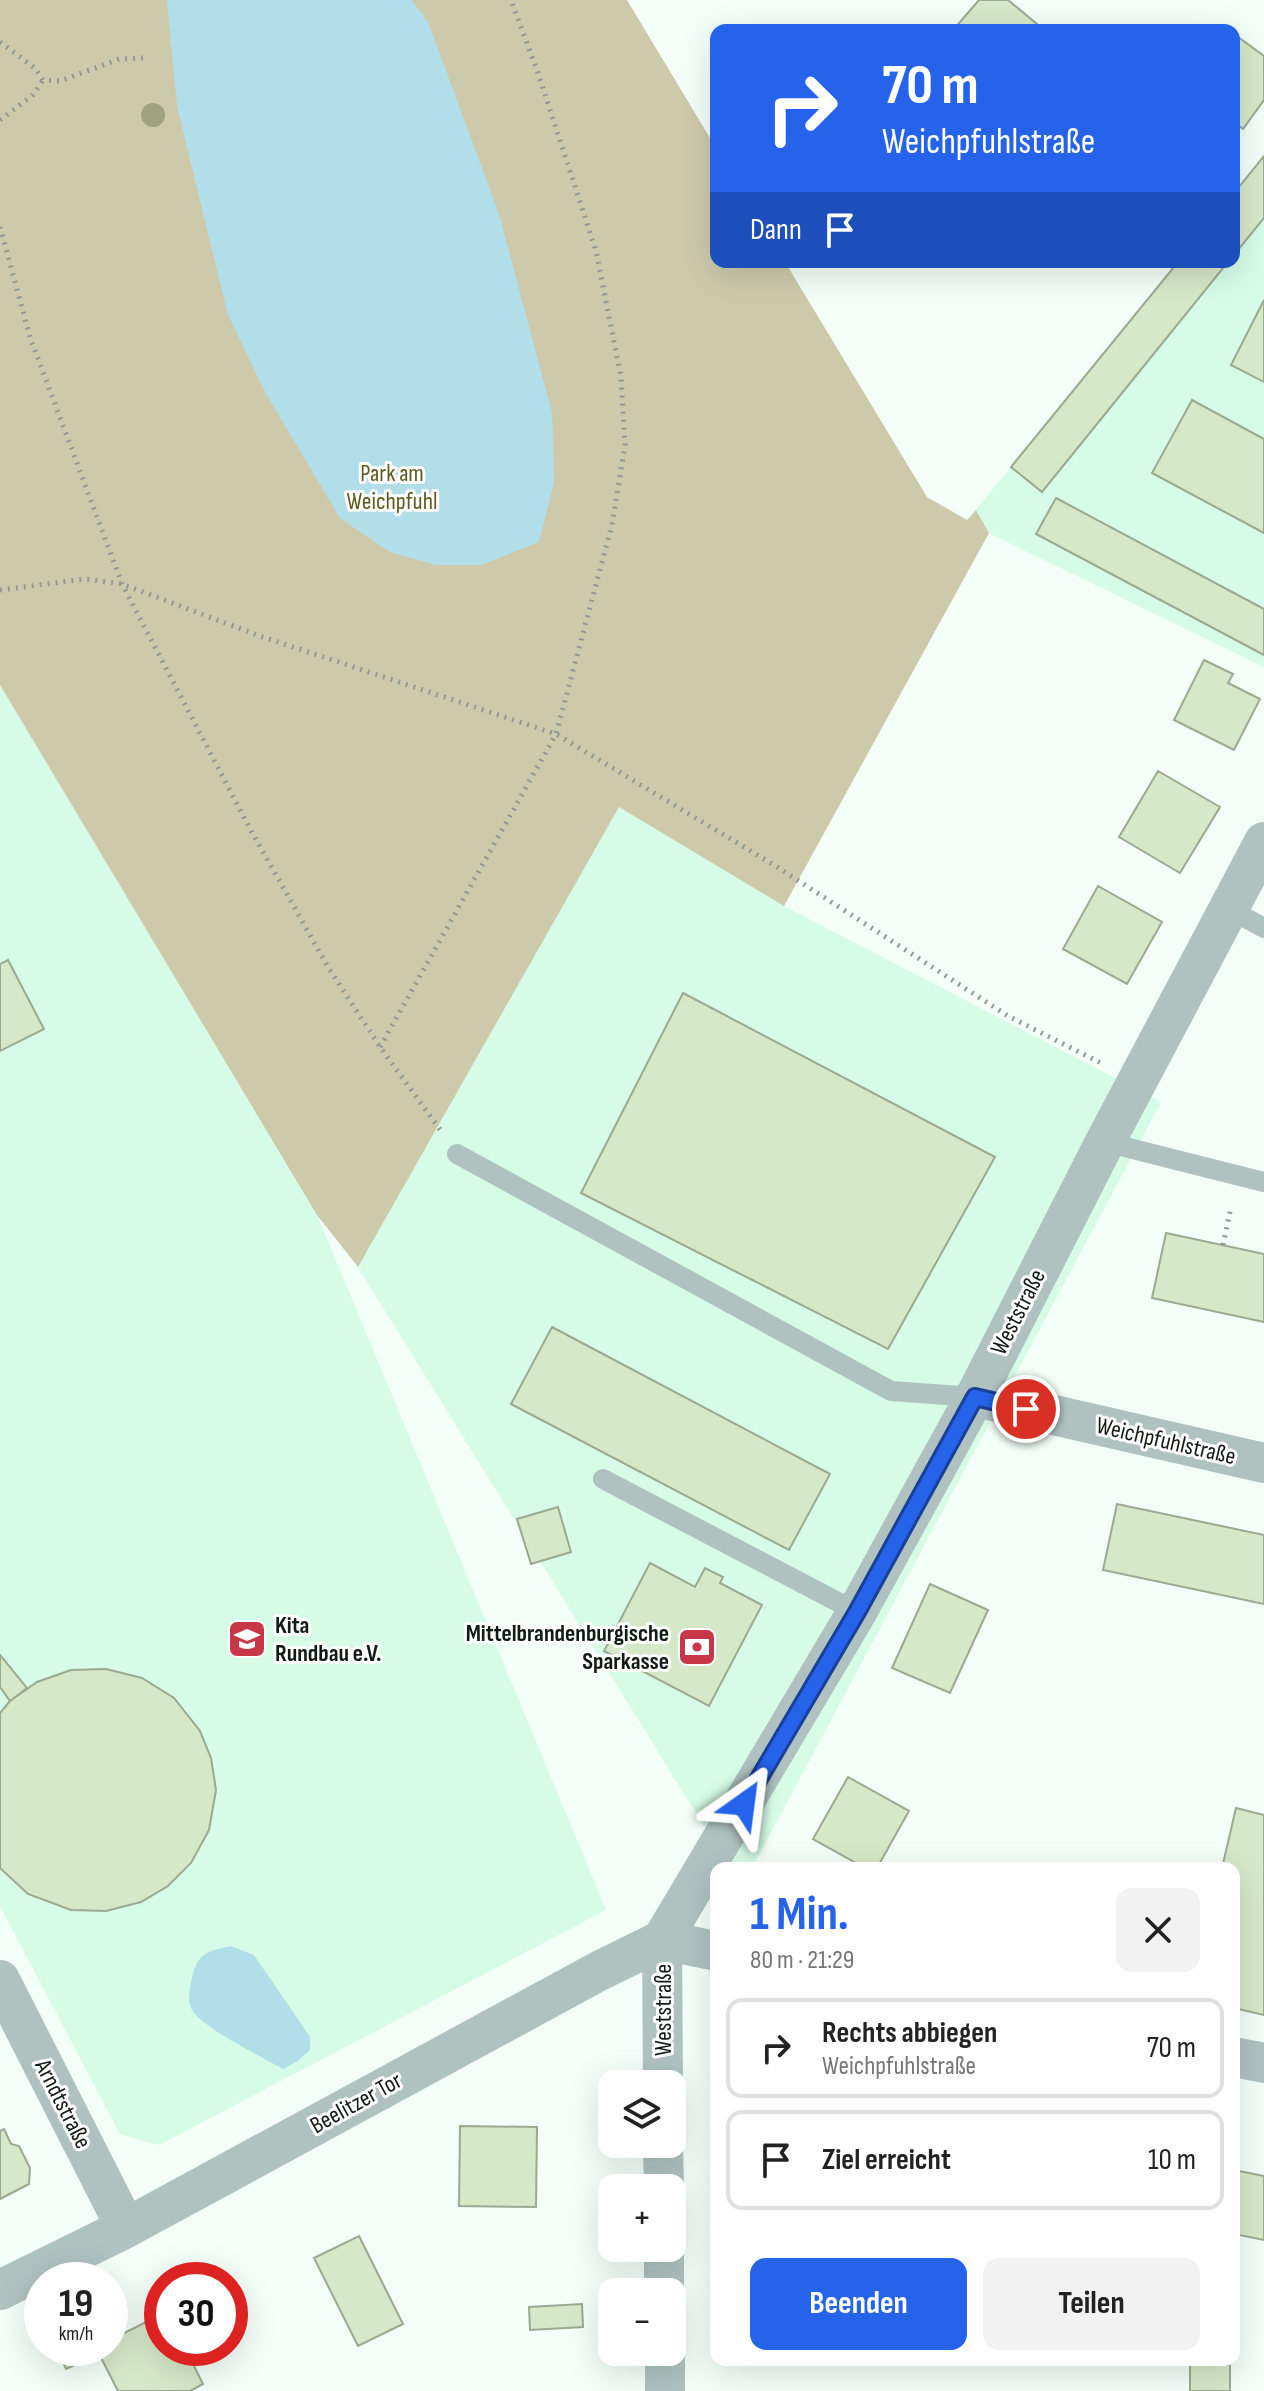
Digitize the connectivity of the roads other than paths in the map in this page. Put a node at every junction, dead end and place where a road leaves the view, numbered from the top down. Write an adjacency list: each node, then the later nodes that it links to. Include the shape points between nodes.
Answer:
1 (1264, 842): 2 (street, Weststraße)
2 (1229, 909): 3 (lane); 4 (street, Weststraße)
3 (1264, 928)
4 (1105, 1142): 6 (lane); 7 (street, Weststraße)
5 (457, 1154): 7 (lane, via 891,1391)
6 (1264, 1182)
7 (975, 1397): 8 (street, Weichpfuhlstraße); 10 (street, Weststraße)
8 (1264, 1463)
9 (603, 1479): 10 (lane)
10 (857, 1612): 11 (street, Weststraße)
11 (662, 1940): 12 (street); 16 (street, Weststraße); 17 (street, Beelitzer Tor)
12 (710, 1950)
13 (0, 1980): 17 (street, Arndtstraße)
14 (1240, 2058): 15 (street)
15 (1264, 2063)
16 (663, 2070)
17 (126, 2228): 18 (street, Beelitzer Tor)
18 (0, 2290)
19 (665, 2366): 20 (street)
20 (665, 2391)

